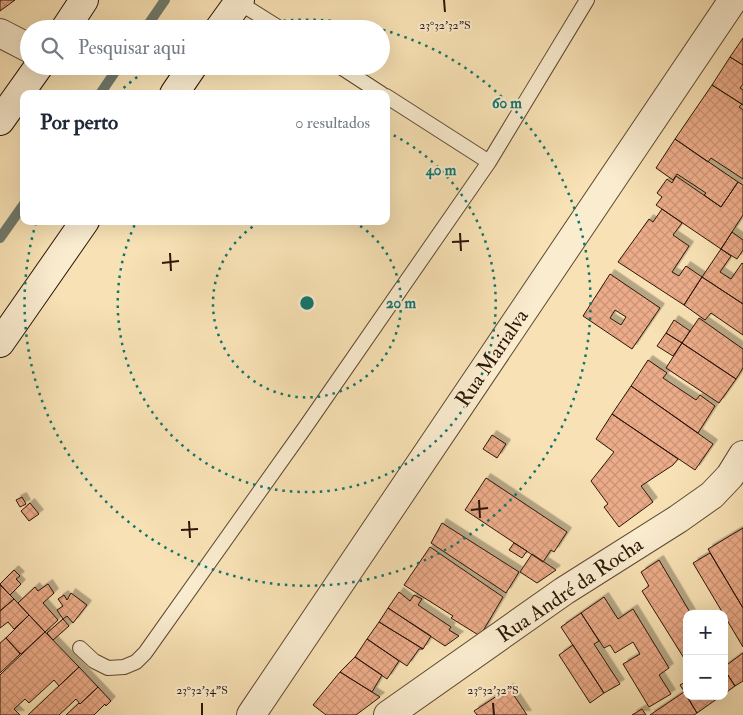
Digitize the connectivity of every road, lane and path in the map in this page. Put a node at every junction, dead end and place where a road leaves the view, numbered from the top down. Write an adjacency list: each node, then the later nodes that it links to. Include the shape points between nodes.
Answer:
1 (84, 0): 5 (street)
2 (587, 0): 19 (lane)
3 (733, 0): 24 (street, Rua Marialva)
4 (239, 1): 6 (street); 7 (lane)
5 (71, 20)
6 (225, 20)
7 (268, 20)
8 (0, 33): 9 (street)
9 (20, 43)
10 (33, 75): 13 (street)
11 (187, 75): 14 (street)
12 (353, 75): 15 (lane)
13 (22, 90)
14 (177, 90)
15 (376, 90)
16 (20, 93): 18 (street)
17 (390, 99): 19 (lane)
18 (0, 121)
19 (489, 162): 23 (lane, via 145,653 124,667 108,668)
20 (82, 225): 21 (street)
21 (0, 343)
22 (743, 455): 25 (street, Rua André da Rocha, via 730,476 712,495 564,591)
23 (80, 648)
24 (251, 715)
25 (388, 715)

